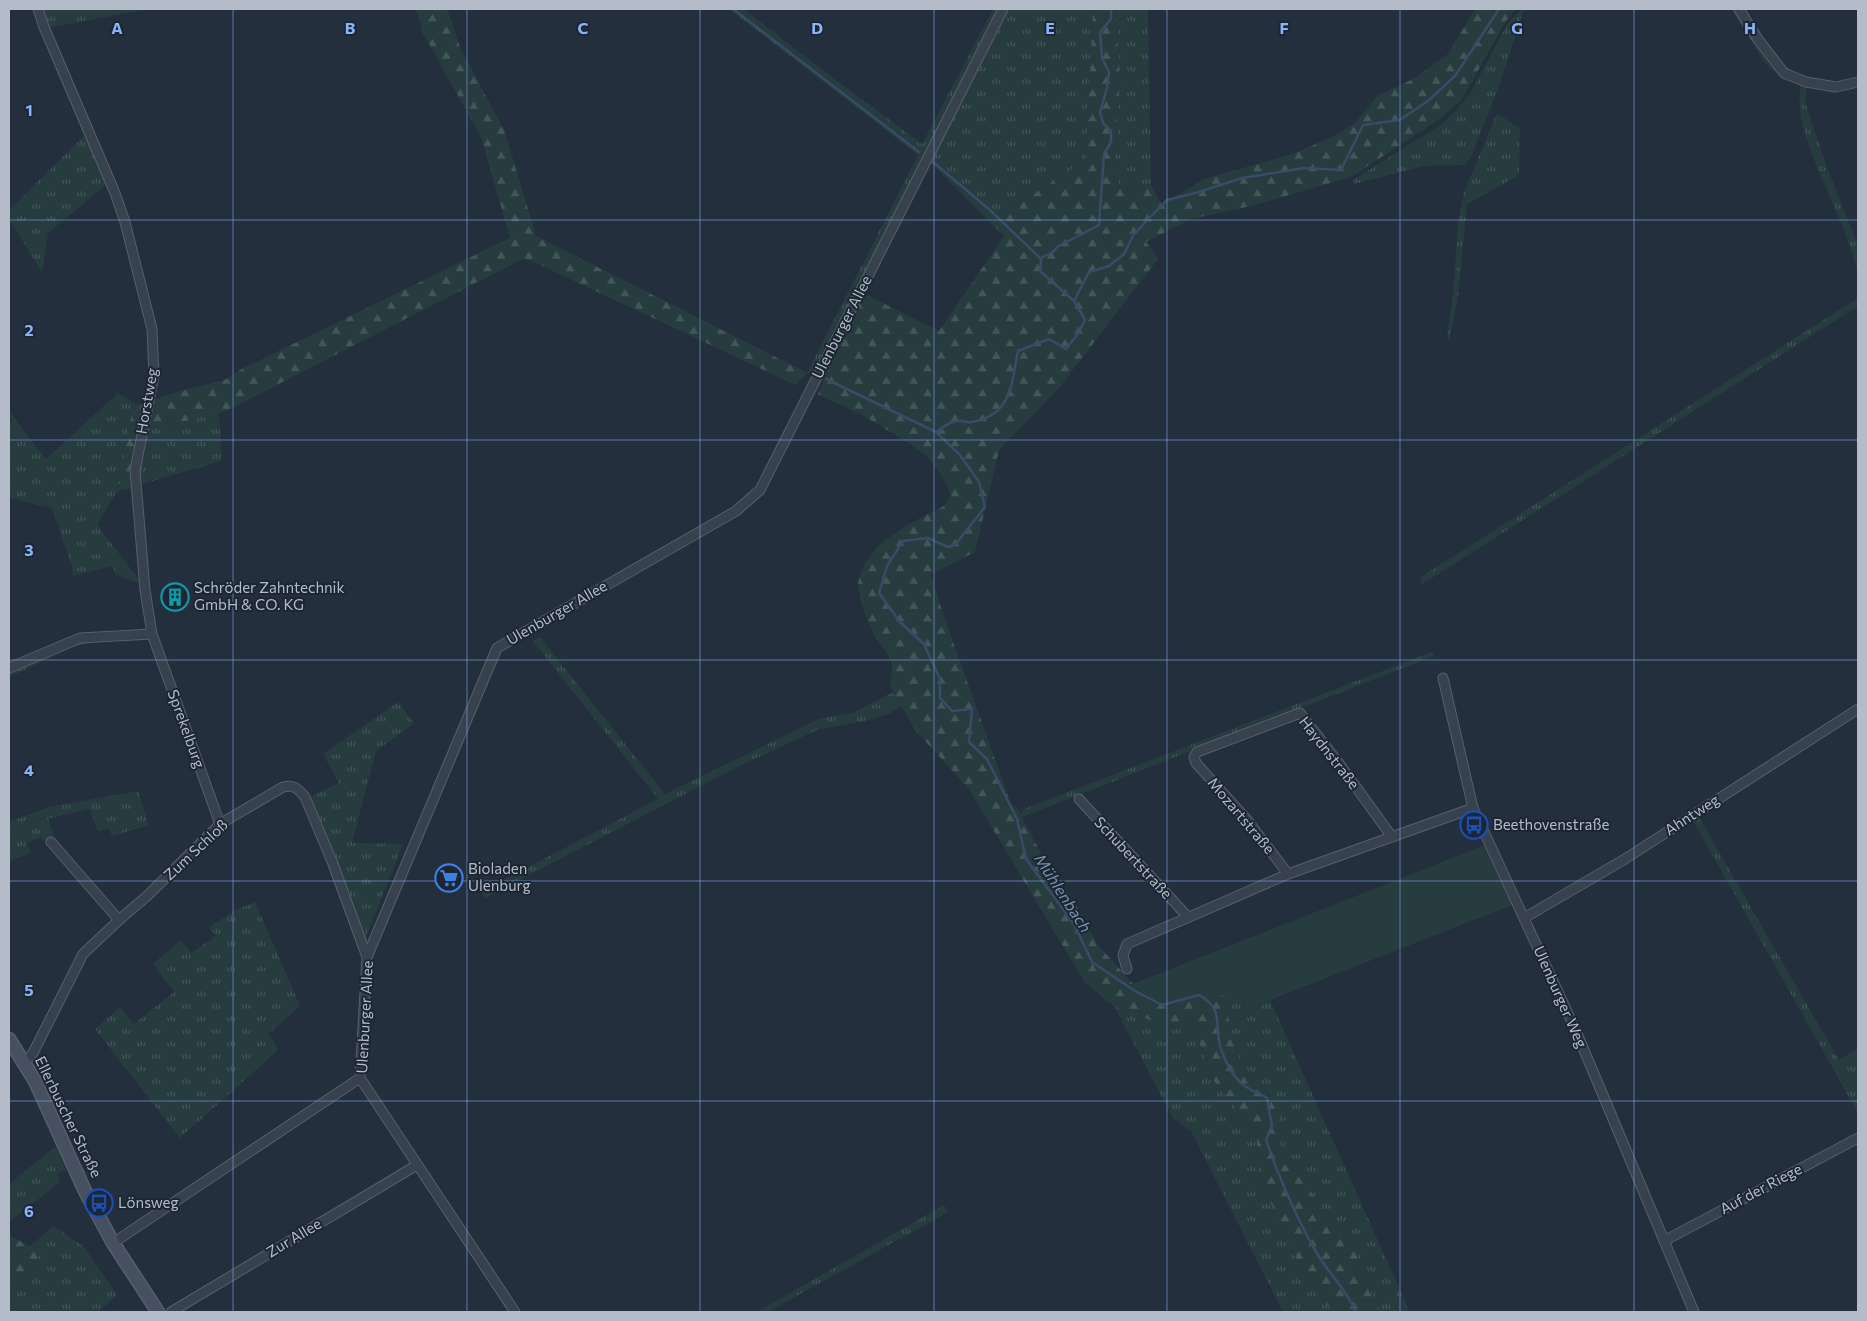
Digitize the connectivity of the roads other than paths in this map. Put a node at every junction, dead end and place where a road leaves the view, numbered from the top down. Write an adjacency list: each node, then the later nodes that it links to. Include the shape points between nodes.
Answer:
1 (38, 9): 5 (street, Horstweg, via 118,200 152,329 154,376 135,470 142,562)
2 (1003, 9): 19 (street, Ulenburger Allee, via 760,490 736,511 496,648)
3 (1739, 9): 4 (street, via 1784,73 1806,82 1836,86)
4 (1858, 82)
5 (152, 634): 6 (street, via 80,638); 12 (street, Sprekelburg)
6 (9, 668)
7 (1443, 678): 11 (street, Ulenburger Weg)
8 (1858, 709): 17 (street, Ahntweg, via 1625,859)
9 (1194, 757): 13 (street, Haydnstraße, via 1197,752 1300,713); 15 (street, Mozartstraße)
10 (1078, 799): 16 (street, Schubertstraße)
11 (1473, 808): 13 (street); 17 (street, Ulenburger Weg)
12 (220, 824): 18 (street, Zum Schloß); 19 (street, Zum Schloß, via 283,787 291,785 297,788 305,797)
13 (1392, 837): 15 (street)
14 (50, 842): 18 (street)
15 (1288, 874): 16 (street)
16 (1188, 917): 20 (street, via 1127,944 1122,955)
17 (1524, 918): 26 (street, Ulenburger Weg, via 1576,1031)
18 (119, 920): 22 (street, Zum Schloß, via 83,954 33,1053)
19 (367, 957): 23 (street, Ulenburger Allee)
20 (1127, 969)
21 (9, 1039): 22 (main road, Ellerbuscher Straße)
22 (24, 1063): 27 (main road, Ellerbuscher Straße)
23 (360, 1078): 25 (street, Ulenburger Allee); 27 (street)
24 (1858, 1138): 26 (street, Auf der Riege)
25 (417, 1164): 29 (street, Zur Allee); 30 (street, Ulenburger Allee)
26 (1664, 1241): 31 (street, Ulenburger Weg)
27 (113, 1243): 28 (main road, Ellerbuscher Straße)
28 (158, 1312)
29 (172, 1312)
30 (515, 1312)
31 (1694, 1312)

